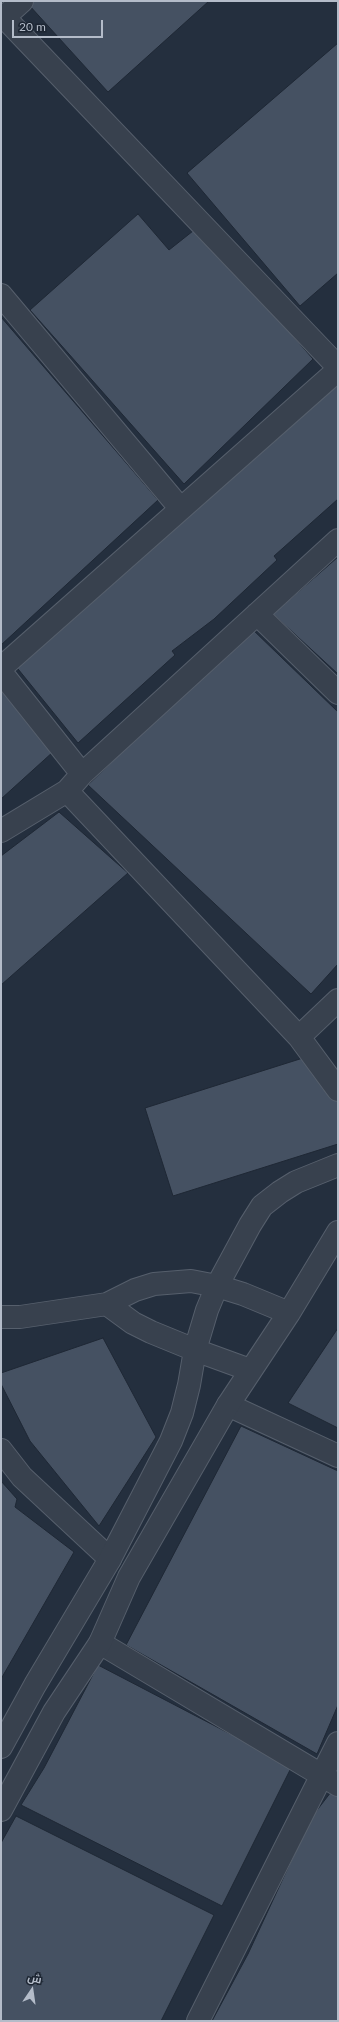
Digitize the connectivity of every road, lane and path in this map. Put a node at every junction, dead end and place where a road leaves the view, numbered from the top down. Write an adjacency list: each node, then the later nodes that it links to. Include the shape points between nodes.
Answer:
1 (22, 1): 2 (street)
2 (3, 18): 4 (street)
3 (1, 295): 6 (street)
4 (338, 367)
5 (338, 370): 6 (street)
6 (180, 508): 9 (street)
7 (338, 540): 8 (street)
8 (257, 614): 11 (street); 12 (street)
9 (1, 668)
10 (1, 672): 12 (street)
11 (338, 693)
12 (82, 774): 13 (street)
13 (67, 791): 14 (street); 16 (street)
14 (1, 831)
15 (338, 1000): 16 (street)
16 (299, 1037): 17 (street)
17 (338, 1090)
18 (338, 1165): 20 (street, via 296,1182 262,1206)
19 (338, 1232): 22 (street)
20 (217, 1286): 21 (street, via 191,1281 154,1284); 22 (street); 24 (street)
21 (107, 1304): 23 (street, via 20,1317); 24 (street, via 133,1323)
22 (289, 1312): 25 (street)
23 (1, 1317)
24 (195, 1350): 25 (street); 29 (street, via 182,1413 171,1441)
25 (250, 1370): 26 (street)
26 (228, 1405): 28 (street); 30 (street, via 129,1577)
27 (1, 1450): 29 (street, via 22,1477)
28 (338, 1456)
29 (110, 1559): 32 (street)
30 (100, 1643): 33 (street); 34 (street, via 54,1712)
31 (338, 1743): 33 (street)
32 (1, 1747)
33 (330, 1781): 35 (street)
34 (1, 1810)
35 (198, 2021)

